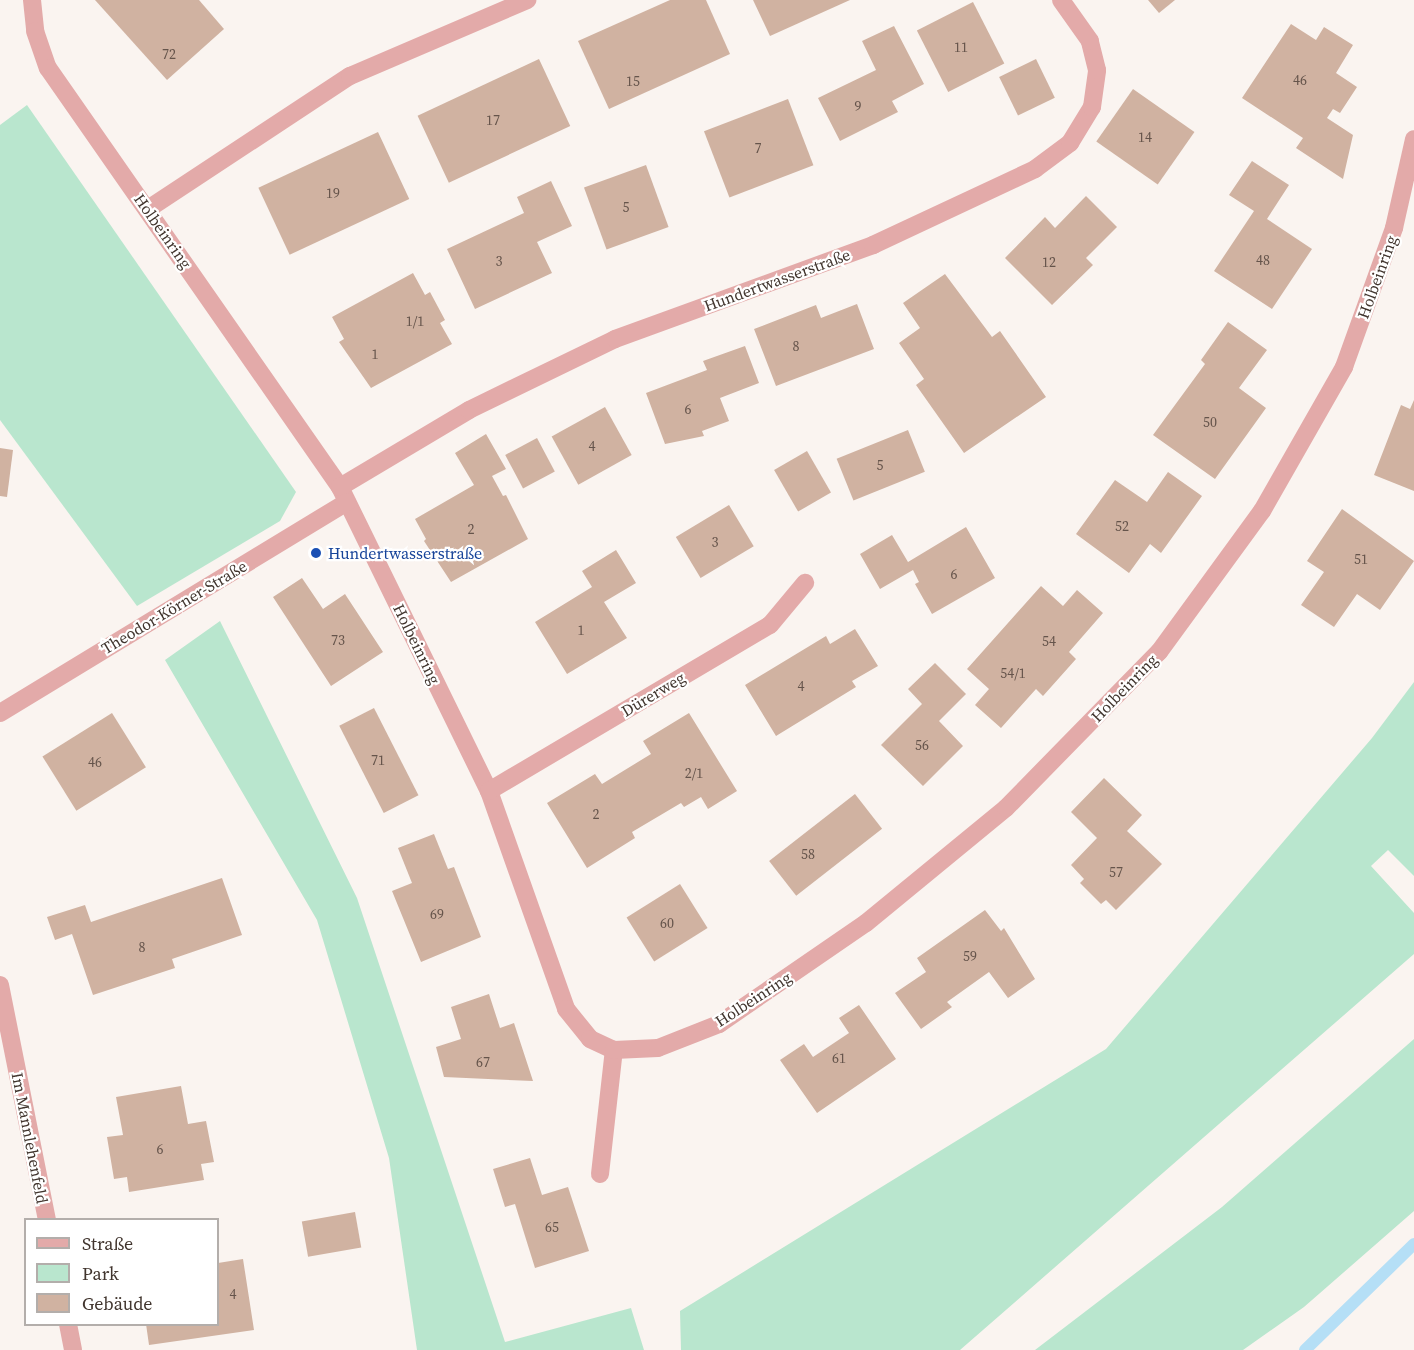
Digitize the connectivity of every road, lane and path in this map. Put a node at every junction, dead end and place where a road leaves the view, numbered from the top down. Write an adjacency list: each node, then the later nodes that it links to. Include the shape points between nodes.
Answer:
1 (32, 0): 5 (street, Holbeinring, via 35,31 48,68)
2 (527, 0): 5 (street, via 350,76)
3 (1061, 0): 6 (street, Hundertwasserstraße, via 1090,41 1097,70 1092,107 1070,143 1035,169 873,245 615,339 469,410)
4 (1414, 139): 11 (street, Holbeinring, via 1394,228 1344,368 1262,511 1159,652 1006,808 866,923 718,1024 658,1048)
5 (148, 209): 6 (street, Holbeinring)
6 (343, 494): 8 (street, Theodor-Körner-Straße); 9 (street, Holbeinring)
7 (805, 583): 9 (street, Dürerweg, via 770,624)
8 (0, 713)
9 (489, 791): 11 (street, Holbeinring, via 566,1010 590,1039)
10 (0, 985): 13 (street, Im Mannlehenfeld)
11 (614, 1050): 12 (street)
12 (600, 1174)
13 (47, 1218)
14 (68, 1326): 15 (street)
15 (73, 1350)

